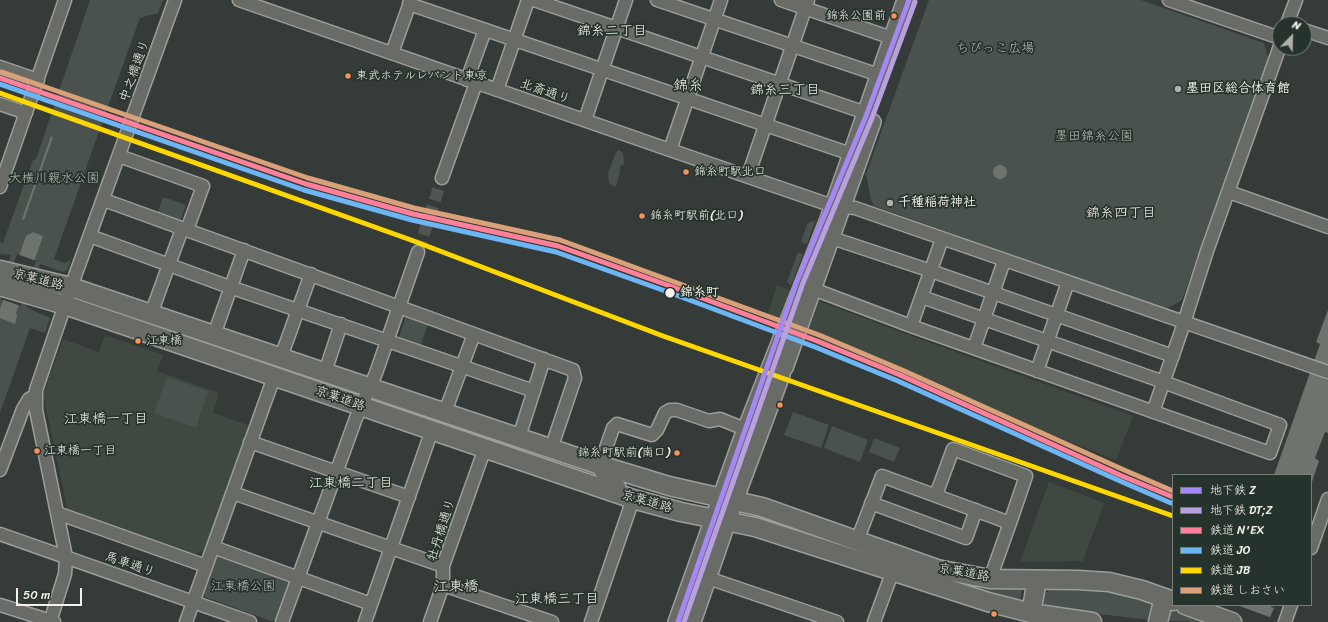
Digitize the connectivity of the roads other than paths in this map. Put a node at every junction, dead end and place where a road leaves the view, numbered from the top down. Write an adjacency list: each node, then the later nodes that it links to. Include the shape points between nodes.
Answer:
1 (65, 0): 33 (street)
2 (175, 0): 45 (street, 中之橋通り)
3 (239, 0): 15 (street, 北斎通り)
4 (528, 0): 25 (street)
5 (534, 0): 19 (street)
6 (626, 0): 19 (street)
7 (657, 0): 18 (street)
8 (721, 0): 18 (street)
9 (781, 0): 16 (street)
10 (905, 0): 23 (main road)
11 (916, 0): 51 (main road)
12 (1169, 0): 22 (street)
13 (1296, 0): 17 (street)
14 (410, 2): 20 (street); 27 (street)
15 (254, 3): 27 (street, 北斎通り)
16 (807, 4): 23 (street); 26 (street)
17 (1290, 16)
18 (714, 19): 26 (street); 29 (street)
19 (616, 28): 29 (street); 31 (street)
20 (485, 30): 25 (street); 34 (street)
21 (1312, 33): 24 (street)
22 (1272, 35)
23 (892, 38): 32 (main road)
24 (1328, 38)
25 (514, 40): 31 (street); 36 (street)
26 (792, 46): 32 (street); 35 (street)
27 (392, 53): 34 (street, 北斎通り)
28 (1277, 56): 49 (street)
29 (701, 57): 35 (street); 37 (street)
30 (0, 67): 33 (street)
31 (602, 70): 37 (street); 41 (street)
32 (879, 75): 40 (main road)
33 (38, 80): 39 (street)
34 (472, 82): 36 (street, 北斎通り); 47 (street)
35 (780, 84): 40 (street); 42 (street)
36 (497, 90): 41 (street, 北斎通り)
37 (687, 98): 42 (street); 43 (street)
38 (0, 104): 39 (street)
39 (26, 113): 48 (street)
40 (866, 113): 44 (main road)
41 (585, 120): 43 (street, 北斎通り)
42 (766, 125): 44 (street); 46 (street)
43 (670, 150): 46 (street, 北斎通り)
44 (851, 154): 51 (main road)
45 (119, 156): 50 (street, 中之橋通り); 53 (street, via 204,186)
46 (748, 176): 51 (street, 北斎通り)
47 (442, 178)
48 (0, 187)
49 (1229, 192): 52 (street); 77 (street)
50 (104, 200): 53 (street); 54 (street, 中之橋通り)
51 (838, 207): 55 (main road); 56 (street, 北斎通り, via 856,208); 68 (main road)
52 (1328, 227)
53 (185, 229): 57 (street); 60 (street)
54 (90, 236): 60 (street); 66 (street, 中之橋通り)
55 (832, 238): 61 (street); 68 (main road)
56 (942, 239): 59 (street, 北斎通り); 61 (street)
57 (244, 250): 62 (street); 67 (street)
58 (418, 252): 72 (street)
59 (1004, 260): 64 (street, 北斎通り); 69 (street)
60 (169, 265): 67 (street); 74 (street)
61 (931, 271): 69 (street); 70 (street)
62 (311, 274): 72 (street); 73 (street)
63 (1, 276): 65 (highway, 京葉道路)
64 (1068, 282): 75 (street); 77 (street, 北斎通り)
65 (35, 287): 66 (highway, 京葉道路); 71 (highway, 京葉道路)
66 (71, 287): 71 (street, 中之橋通り); 74 (highway, 京葉道路)
67 (230, 287): 73 (street); 80 (street)
68 (808, 288): 79 (street); 100 (main road); 104 (main road, via 783,371)
69 (993, 293): 75 (street); 76 (street)
70 (922, 297): 76 (street); 79 (street)
71 (65, 305): 92 (highway, 京葉道路); 96 (street, 中之橋通り)
72 (399, 307): 81 (street); 82 (street)
73 (298, 309): 78 (street); 86 (street)
74 (151, 314): 80 (highway, 京葉道路)
75 (1056, 316): 83 (street); 85 (street)
76 (984, 319): 83 (street); 84 (street)
77 (1184, 323): 85 (street); 91 (street, 北斎通り)
78 (341, 324): 82 (street); 90 (street)
79 (912, 326): 84 (street)
80 (214, 334): 86 (highway, 京葉道路)
81 (474, 334): 87 (street); 88 (street)
82 (387, 340): 88 (street); 94 (street)
83 (1048, 341): 89 (street); 93 (street)
84 (974, 348): 89 (street)
85 (1173, 356): 93 (street)
86 (280, 357): 90 (highway, 京葉道路)
87 (544, 359): 95 (street); 106 (street, via 573,370 575,378)
88 (462, 366): 95 (street); 98 (street)
89 (1037, 371): 99 (street)
90 (325, 372): 94 (highway, 京葉道路)
91 (1328, 372)
92 (274, 377): 97 (highway, 京葉道路); 103 (street)
93 (1163, 382): 99 (street); 99 (street, via 1280,425 1268,453)
94 (370, 387): 97 (street); 98 (highway, 京葉道路)
95 (534, 391): 102 (street)
96 (35, 396): 108 (street, via 29,399 23,409); 119 (street)
97 (362, 406): 101 (highway, 京葉道路); 109 (street)
98 (445, 412): 102 (highway, 京葉道路)
99 (1153, 412)
100 (745, 429): 104 (street); 107 (street, via 720,419 709,421 681,411 670,410 662,417 652,435 620,425 615,426); 111 (main road, via 726,481)
101 (432, 430): 105 (highway, 京葉道路); 113 (street)
102 (519, 437): 106 (highway, 京葉道路)
103 (250, 442): 109 (street); 110 (street)
104 (755, 445): 111 (main road)
105 (485, 448): 114 (highway, 京葉道路); 131 (street, 牡丹橋通り)
106 (551, 449): 107 (highway, 京葉道路)
107 (600, 466): 111 (highway, 京葉道路, via 669,486); 118 (street, via 604,480 649,495)
108 (0, 470)
109 (337, 472): 113 (street); 122 (street)
110 (233, 493): 122 (street); 126 (street)
111 (731, 495): 120 (main road); 124 (highway, 京葉道路)
112 (936, 495): 116 (street, via 882,476); 117 (street); 121 (street, via 953,449 1026,476)
113 (409, 497): 127 (street)
114 (633, 499): 118 (highway, 京葉道路); 152 (street)
115 (1328, 499): 125 (street)
116 (871, 503): 117 (street, via 966,538); 124 (street)
117 (976, 510): 121 (street)
118 (681, 512): 120 (highway, 京葉道路)
119 (57, 513): 128 (street); 130 (street)
120 (720, 519): 129 (highway, 京葉道路); 133 (main road, via 719,547); 153 (main road, via 699,554)
121 (1010, 522): 134 (street)
122 (318, 523): 127 (street); 132 (street)
123 (0, 534): 128 (street, 馬車通り)
124 (857, 541): 129 (highway, 京葉道路)
125 (1312, 545)
126 (213, 547): 130 (street); 132 (street)
127 (390, 548): 131 (street); 139 (street)
128 (66, 558): 138 (street, 馬車通り); 145 (street, via 65,574)
129 (895, 564): 134 (highway, 京葉道路); 143 (highway, 京葉道路); 156 (street)
130 (206, 566): 138 (street)
131 (443, 566): 136 (street, 牡丹橋通り)
132 (298, 577): 139 (street); 148 (street)
133 (708, 578): 154 (main road); 155 (street)
134 (990, 579): 135 (highway, 京葉道路)
135 (1037, 580): 137 (highway, 京葉道路, via 1109,582); 143 (highway)
136 (443, 585): 150 (street, 牡丹橋通り); 151 (street)
137 (1168, 599): 158 (highway)
138 (193, 602): 146 (street); 147 (street, 馬車通り)
139 (371, 604): 149 (street)
140 (0, 605): 145 (street)
141 (1188, 606): 144 (highway)
142 (1291, 606): 159 (street)
143 (1030, 618): 157 (highway, 京葉道路)
144 (1224, 619)
145 (52, 622)
146 (186, 622)
147 (250, 622)
148 (282, 622)
149 (365, 622)
150 (430, 622)
151 (552, 622)
152 (591, 622)
153 (676, 622)
154 (693, 622)
155 (837, 622)
156 (874, 622)
157 (1092, 622)
158 (1158, 622)
159 (1285, 622)

